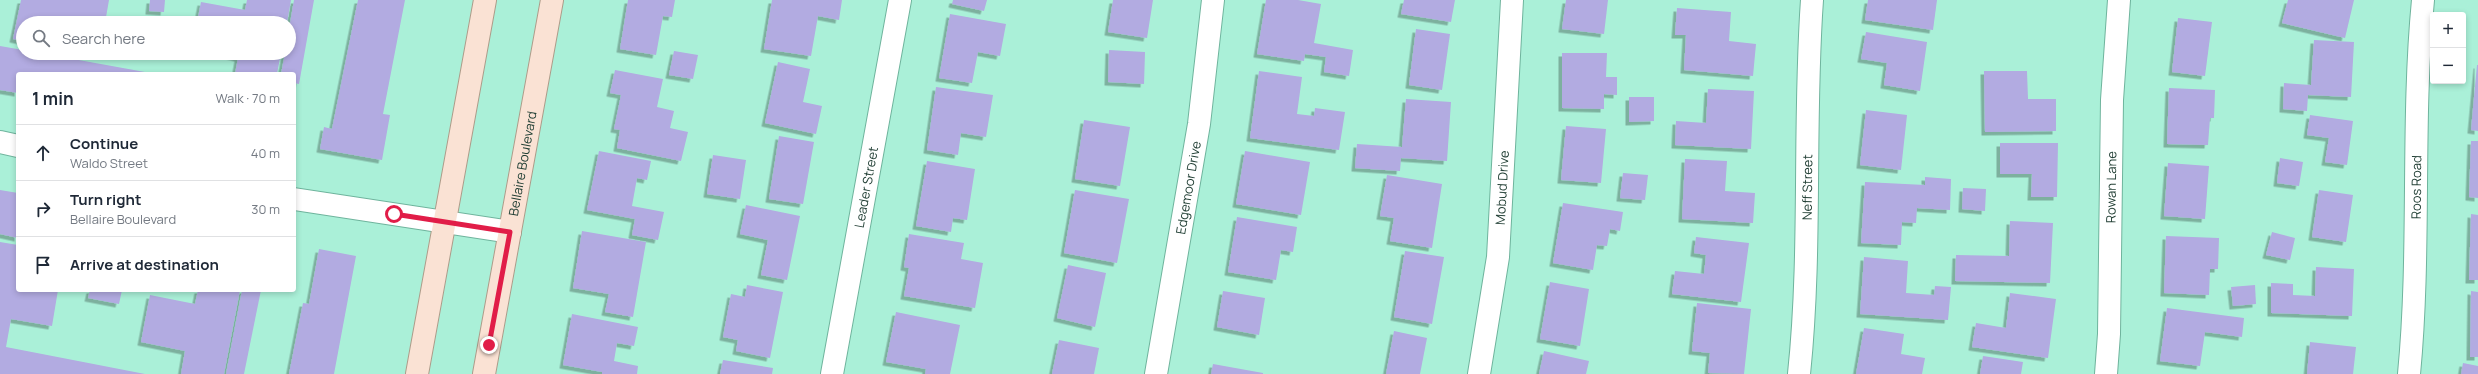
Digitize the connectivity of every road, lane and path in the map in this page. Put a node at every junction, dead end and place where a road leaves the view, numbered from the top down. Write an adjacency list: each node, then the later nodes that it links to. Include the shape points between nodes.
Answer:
1 (486, 0): 12 (main road)
2 (552, 0): 13 (main road, Bellaire Boulevard)
3 (900, 0): 16 (street, Leader Street)
4 (1213, 0): 17 (street, Edgemoor Drive, via 1200,124)
5 (1512, 0): 18 (street, Mobud Drive, via 1498,257)
6 (1812, 0): 19 (street, Neff Street, via 1808,56 1807,264)
7 (2119, 0): 20 (street, Rowan Lane, via 2112,100 2109,334)
8 (2423, 0): 21 (street, Roos Road, via 2418,77 2414,328)
9 (0, 142): 10 (street)
10 (16, 146)
11 (296, 199): 12 (street)
12 (445, 222): 13 (street); 14 (main road)
13 (510, 232): 15 (main road, Bellaire Boulevard)
14 (417, 374)
15 (484, 374)
16 (832, 374)
17 (1156, 374)
18 (1479, 374)
19 (1799, 374)
20 (2106, 374)
21 (2410, 374)

